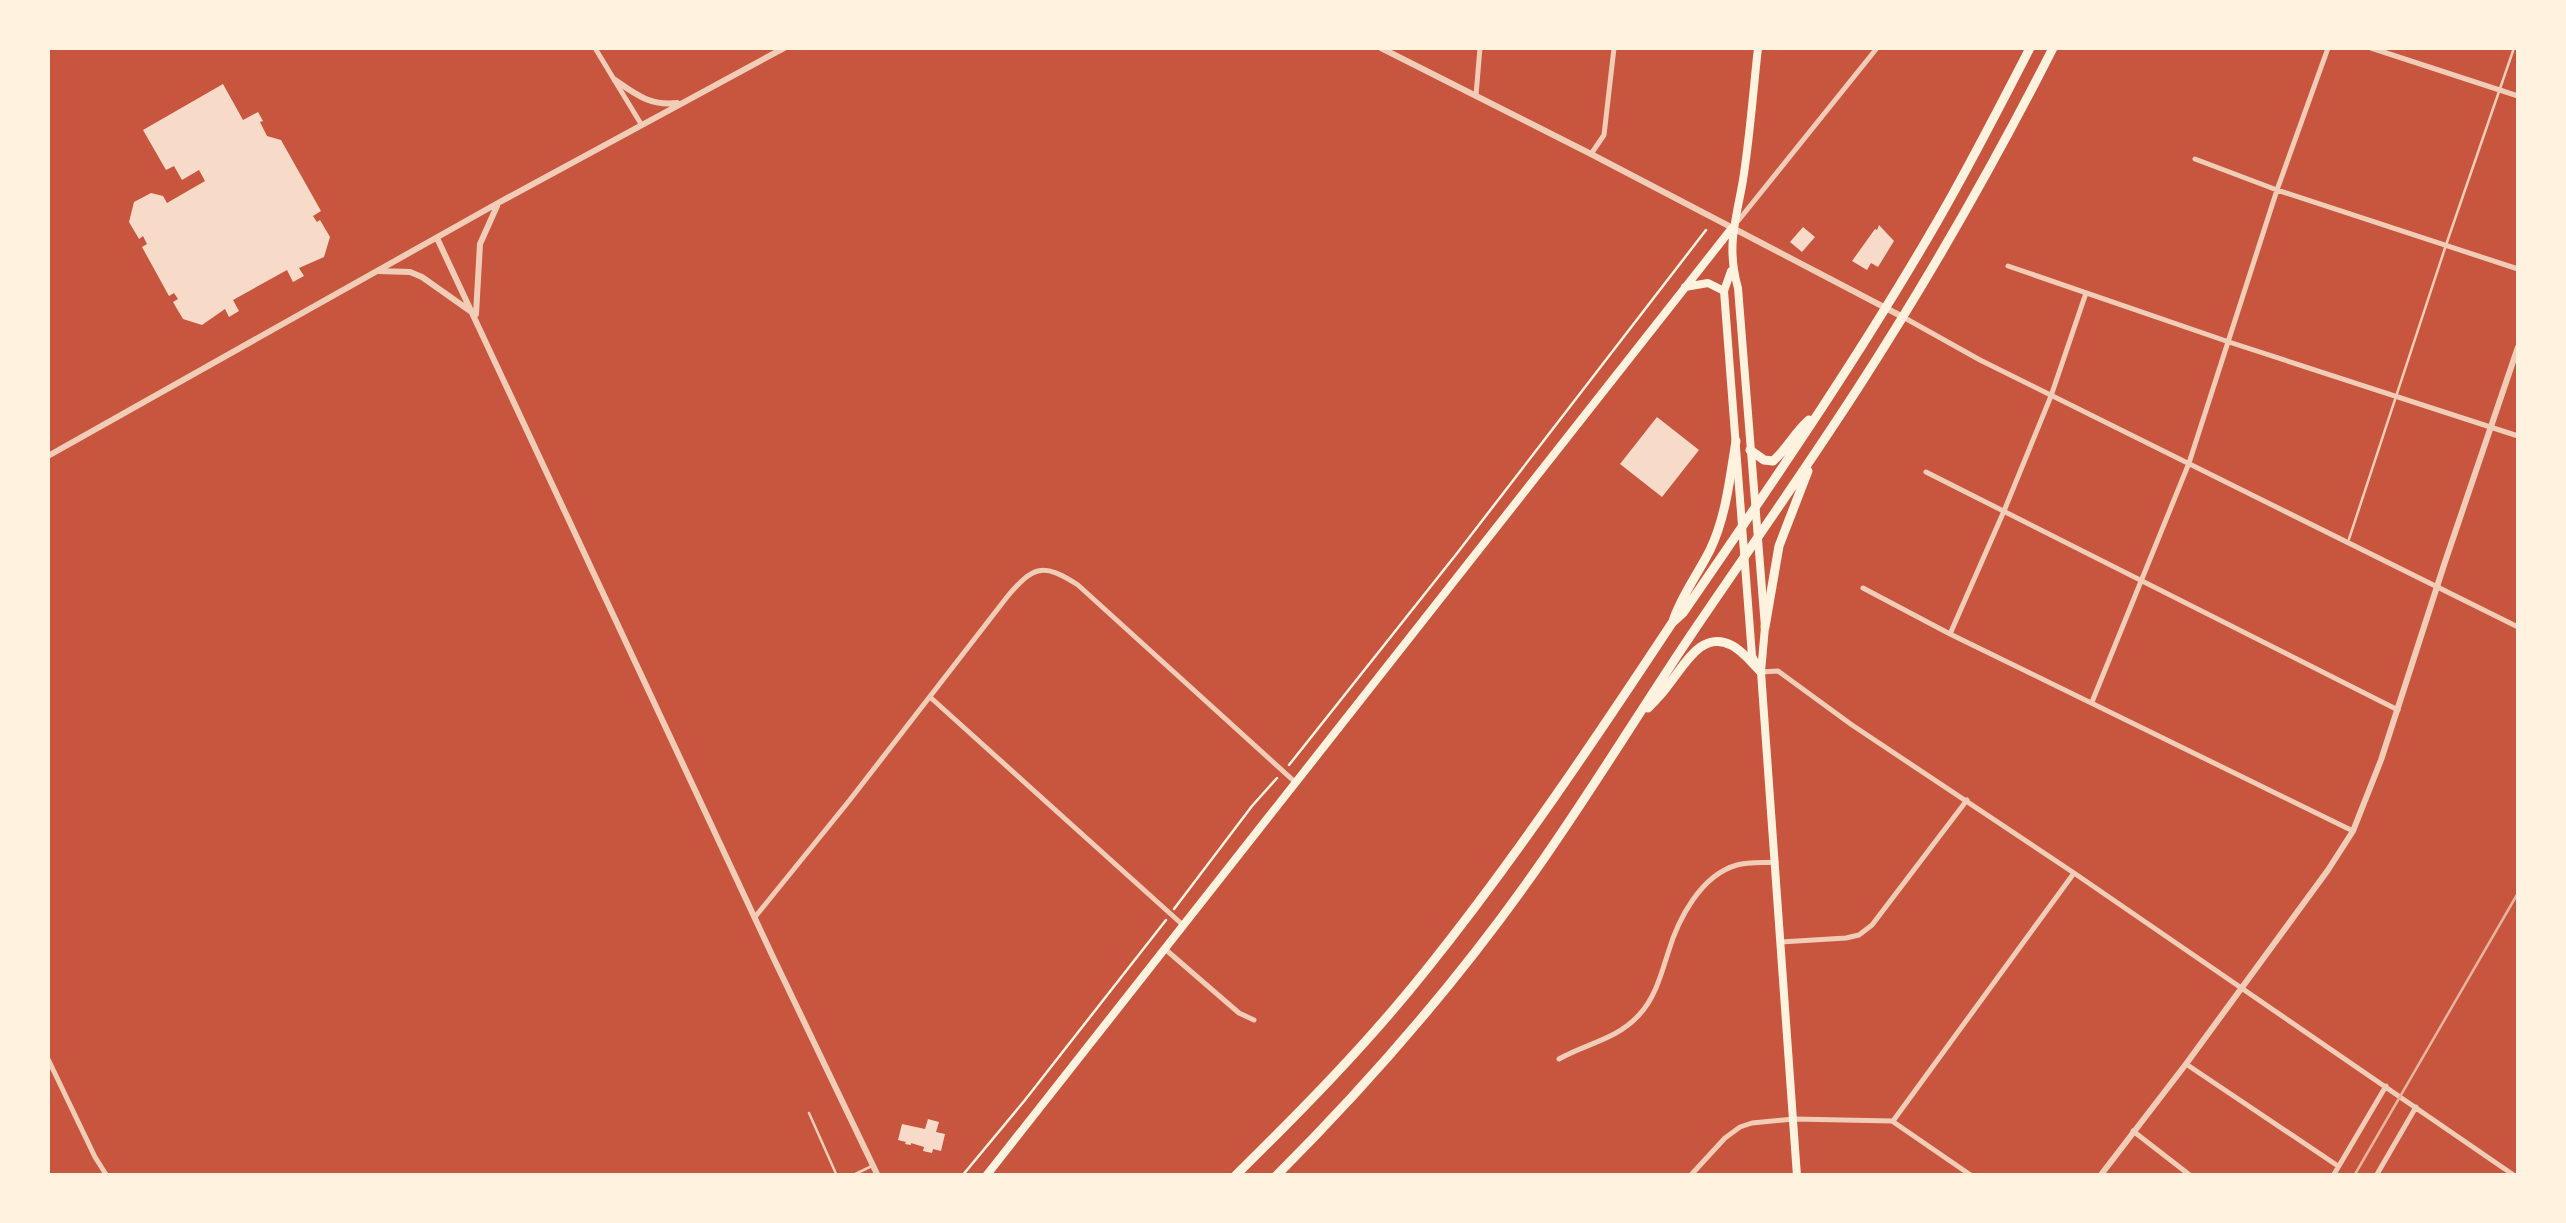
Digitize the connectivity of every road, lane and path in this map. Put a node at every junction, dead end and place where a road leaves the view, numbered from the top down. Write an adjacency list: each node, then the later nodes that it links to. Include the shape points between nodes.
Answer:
1 (595, 48): 13 (street)
2 (784, 48): 17 (street)
3 (1381, 48): 15 (street)
4 (1480, 48): 15 (street)
5 (1614, 48): 19 (street, via 1604,134)
6 (1758, 48): 23 (main road)
7 (1877, 48): 23 (street)
8 (2030, 48): 34 (main road)
9 (2053, 48): 36 (main road)
10 (2328, 48): 21 (street)
11 (2370, 48): 14 (street)
12 (2514, 48): 14 (lane)
13 (615, 80): 17 (street, via 650,102); 18 (street)
14 (2500, 90): 16 (street); 26 (lane)
15 (1476, 96): 19 (street)
16 (2518, 96)
17 (683, 103): 18 (street)
18 (642, 124): 22 (street)
19 (1590, 154): 23 (street)
20 (2195, 159): 21 (street)
21 (2277, 190): 26 (street); 37 (street)
22 (498, 203): 25 (street); 35 (street, via 480,244)
23 (1732, 228): 28 (main road); 31 (main road); 34 (street)
24 (1706, 230): 68 (path)
25 (438, 238): 29 (street); 35 (street)
26 (2446, 246): 30 (street); 39 (lane)
27 (2008, 266): 33 (street)
28 (1732, 269): 32 (main road); 45 (main road)
29 (377, 270): 35 (street, via 422,277); 47 (street)
30 (2518, 270)
31 (1684, 287): 32 (main road, via 1708,283); 69 (main road)
32 (1724, 292): 44 (main road)
33 (2086, 293): 37 (street); 40 (street)
34 (1885, 308): 36 (street); 41 (main road)
35 (476, 316): 75 (street)
36 (1902, 317): 40 (street); 46 (main road)
37 (2230, 342): 39 (street); 48 (street)
38 (2518, 348): 42 (street)
39 (2398, 395): 42 (street); 54 (lane)
40 (2051, 396): 48 (street); 51 (street)
41 (1819, 412): 45 (main road, via 1773,461); 50 (main road)
42 (2491, 426): 43 (street); 58 (street)
43 (2518, 436)
44 (1736, 441): 52 (main road); 59 (main road, via 1712,546)
45 (1750, 450): 50 (main road)
46 (1814, 454): 53 (main road); 60 (main road, via 1780,546)
47 (48, 456)
48 (2189, 463): 54 (street); 56 (street)
49 (1926, 472): 51 (street)
50 (1756, 505): 52 (main road); 53 (main road)
51 (2004, 511): 56 (street); 62 (street)
52 (1744, 524): 55 (main road); 59 (main road)
53 (1757, 537): 55 (main road); 60 (main road)
54 (2348, 543): 58 (street)
55 (1746, 554): 63 (main road, via 1752,656); 67 (main road)
56 (2140, 581): 65 (street); 66 (street)
57 (1863, 588): 62 (street)
58 (2436, 588): 61 (street); 66 (street)
59 (1672, 623): 98 (main road, via 1493,884 1424,972)
60 (1765, 626): 63 (main road)
61 (2518, 627)
62 (1950, 634): 65 (street)
63 (1760, 672): 67 (main road, via 1730,644 1700,647); 70 (street, via 1778,671); 72 (main road)
64 (930, 697): 68 (street, via 1019,582 1046,569 1078,586); 74 (street); 75 (street)
65 (2092, 702): 71 (street)
66 (2398, 710): 71 (street)
67 (1628, 728): 99 (main road, via 1526,884 1450,982)
68 (1283, 771): 69 (street); 74 (path)
69 (1296, 783): 76 (main road)
70 (1966, 800): 73 (street); 77 (street, via 1859,935)
71 (2353, 831): 79 (street)
72 (1776, 862): 77 (main road); 82 (street, via 1736,865 1700,891 1679,922 1642,1012 1616,1035)
73 (2074, 873): 79 (street); 88 (street)
74 (1170, 914): 76 (street); 96 (path)
75 (754, 916): 90 (street)
76 (1184, 926): 78 (main road)
77 (1781, 942): 87 (main road)
78 (1165, 949): 80 (street); 97 (main road)
79 (2240, 988): 83 (street); 84 (street)
80 (1254, 1020)
81 (48, 1059): 92 (street)
82 (1559, 1059)
83 (2186, 1064): 89 (street); 91 (street)
84 (2386, 1086): 85 (street); 91 (street)
85 (2416, 1106): 106 (street); 107 (street)
86 (809, 1113): 93 (lane)
87 (1794, 1120): 88 (street); 100 (street, via 1740,1127); 101 (main road)
88 (1892, 1121): 102 (street)
89 (2133, 1132): 103 (street); 104 (street)
90 (874, 1166): 94 (lane); 95 (street)
91 (2338, 1166): 105 (street)
92 (108, 1176)
93 (838, 1176)
94 (851, 1176)
95 (878, 1176)
96 (962, 1176)
97 (986, 1176)
98 (1235, 1176)
99 (1276, 1176)
100 (1690, 1176)
101 (1798, 1176)
102 (1972, 1176)
103 (2100, 1176)
104 (2192, 1176)
105 (2333, 1176)
106 (2376, 1176)
107 (2516, 1176)

